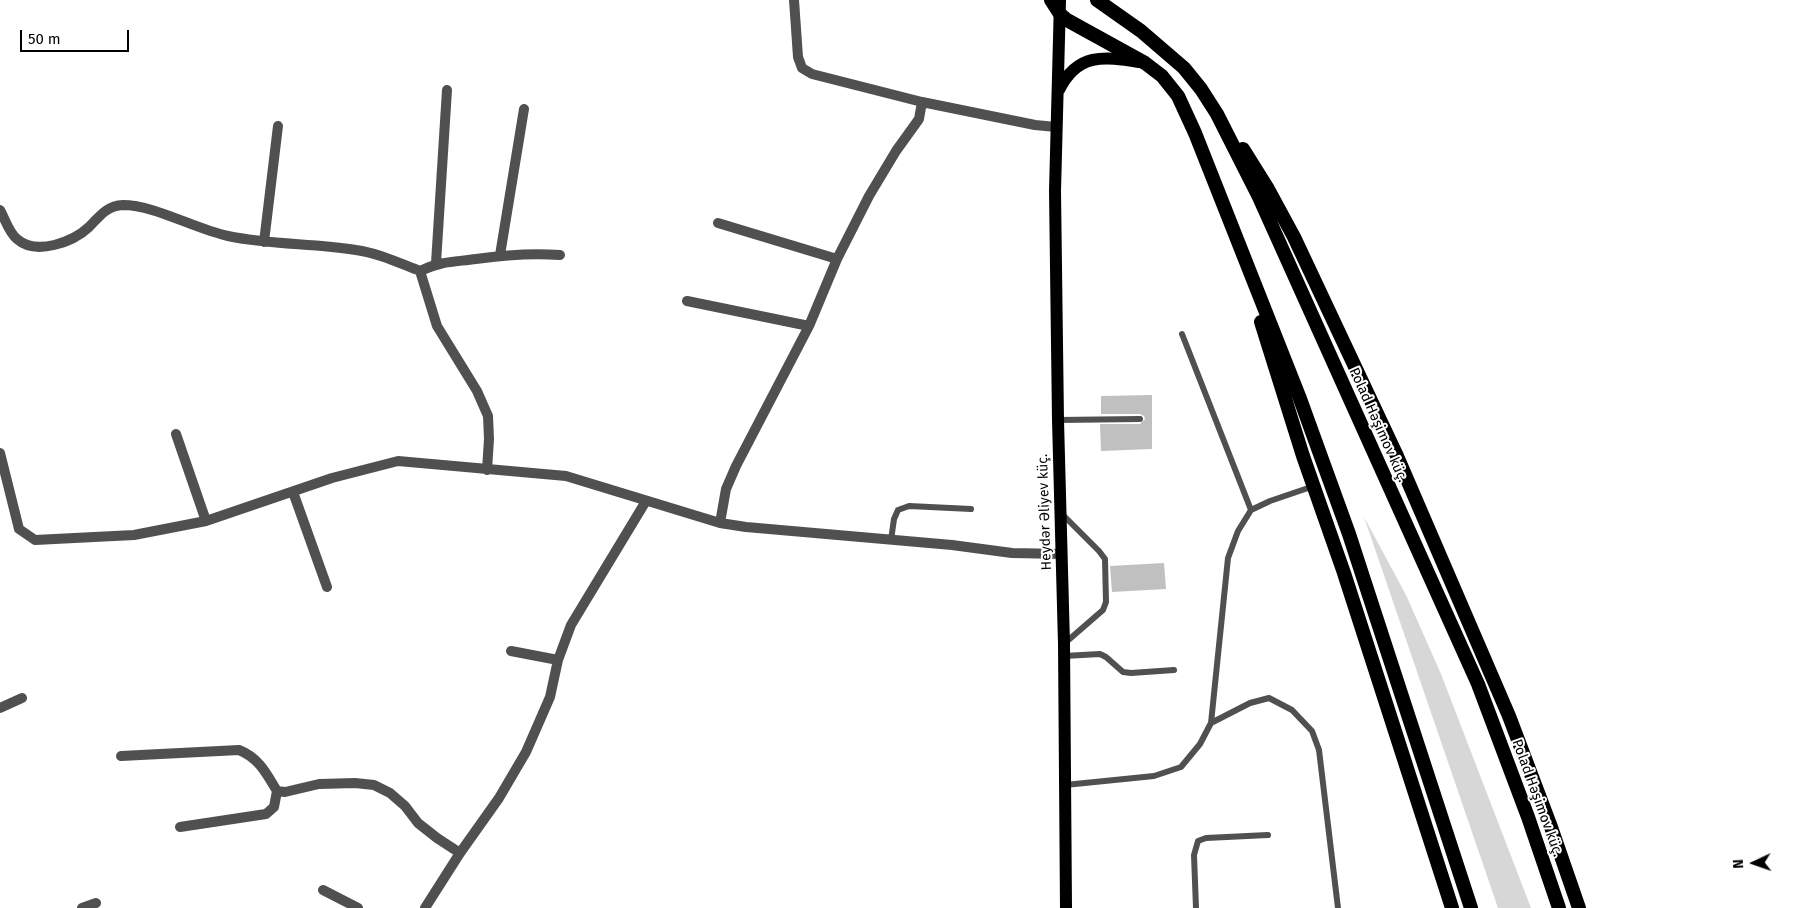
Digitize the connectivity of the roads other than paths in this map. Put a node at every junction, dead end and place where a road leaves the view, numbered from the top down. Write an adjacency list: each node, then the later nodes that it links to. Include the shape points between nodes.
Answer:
1 (794, 0): 8 (street, via 798,57 802,68 812,74)
2 (1050, 0): 5 (highway, via 1067,20); 11 (main road)
3 (1060, 0): 7 (main road)
4 (1097, 0): 10 (highway, Polad Həşimov küç., via 1141,31 1184,68)
5 (1145, 63): 7 (main road, via 1093,58 1078,64); 13 (highway, via 1162,76 1178,96)
6 (447, 90): 20 (street)
7 (1058, 92): 11 (main road)
8 (922, 102): 11 (street, via 1035,125); 19 (street, via 918,119 869,196)
9 (524, 109): 17 (street)
10 (1217, 114): 51 (highway, Polad Həşimov küç., via 1258,195 1478,684); 69 (highway, via 1248,157 1294,237 1397,456 1509,716)
11 (1056, 121): 26 (main road, Heydər Əliyev küç.)
12 (278, 126): 16 (street)
13 (1224, 206): 30 (highway); 54 (highway, via 1349,534)
14 (0, 210): 16 (street, via 15,238 25,245 39,247 76,236 108,208 120,205 143,208 227,236)
15 (718, 223): 19 (street)
16 (264, 242): 21 (street, via 356,250)
17 (500, 255): 18 (street); 20 (street)
18 (560, 255)
19 (837, 259): 23 (street)
20 (436, 263): 21 (street)
21 (420, 271): 29 (street, via 437,326 488,416)
22 (687, 301): 23 (street)
23 (809, 326): 37 (street, via 736,466 726,489)
24 (1182, 334): 34 (lane)
25 (1140, 419): 26 (lane)
26 (1058, 420): 35 (main road, Heydər Əliyev küç.)
27 (176, 434): 36 (street)
28 (0, 453): 36 (street, via 19,529 35,540 134,535)
29 (488, 470): 31 (street, via 398,461); 32 (street, via 566,476)
30 (1314, 486): 34 (lane, via 1270,500); 64 (highway)
31 (293, 492): 36 (street); 40 (street)
32 (646, 501): 37 (street); 43 (street, via 571,625)
33 (971, 509): 38 (lane, via 909,506 898,510)
34 (1251, 510): 47 (lane, via 1238,531 1228,558)
35 (1060, 512): 39 (main road, Heydər Əliyev küç.); 41 (lane, via 1104,559 1106,602 1103,610)
36 (206, 521)
37 (720, 523): 38 (street)
38 (891, 540): 39 (street, via 1012,553)
39 (1062, 554): 41 (main road, Heydər Əliyev küç.)
40 (327, 587)
41 (1064, 650): 44 (lane, via 1106,656 1122,672); 49 (main road, Heydər Əliyev küç.)
42 (512, 651): 43 (street)
43 (558, 660): 55 (street, via 550,697 526,752 499,798)
44 (1174, 670)
45 (22, 698): 46 (street)
46 (0, 708)
47 (1211, 723): 49 (lane, via 1200,744 1181,767 1154,776); 63 (lane, via 1250,703 1269,698 1292,710 1312,731 1319,750)
48 (121, 756): 50 (street, via 239,750 264,768)
49 (1065, 785): 61 (main road, Heydər Əliyev küç.)
50 (277, 791): 52 (street, via 274,807 266,814); 55 (street, via 319,784 374,785 390,793 418,823)
51 (1528, 817): 67 (highway); 68 (highway, Polad Həşimov küç.)
52 (180, 828)
53 (1268, 834): 62 (lane, via 1198,841 1194,855)
54 (1448, 834): 65 (highway); 66 (highway)
55 (460, 853): 60 (street)
56 (323, 890): 59 (street)
57 (96, 903): 58 (street)
58 (82, 908)
59 (358, 908)
60 (425, 908)
61 (1066, 908)
62 (1196, 908)
63 (1338, 908)
64 (1452, 908)
65 (1471, 908)
66 (1477, 908)
67 (1552, 908)
68 (1560, 908)
69 (1580, 908)

